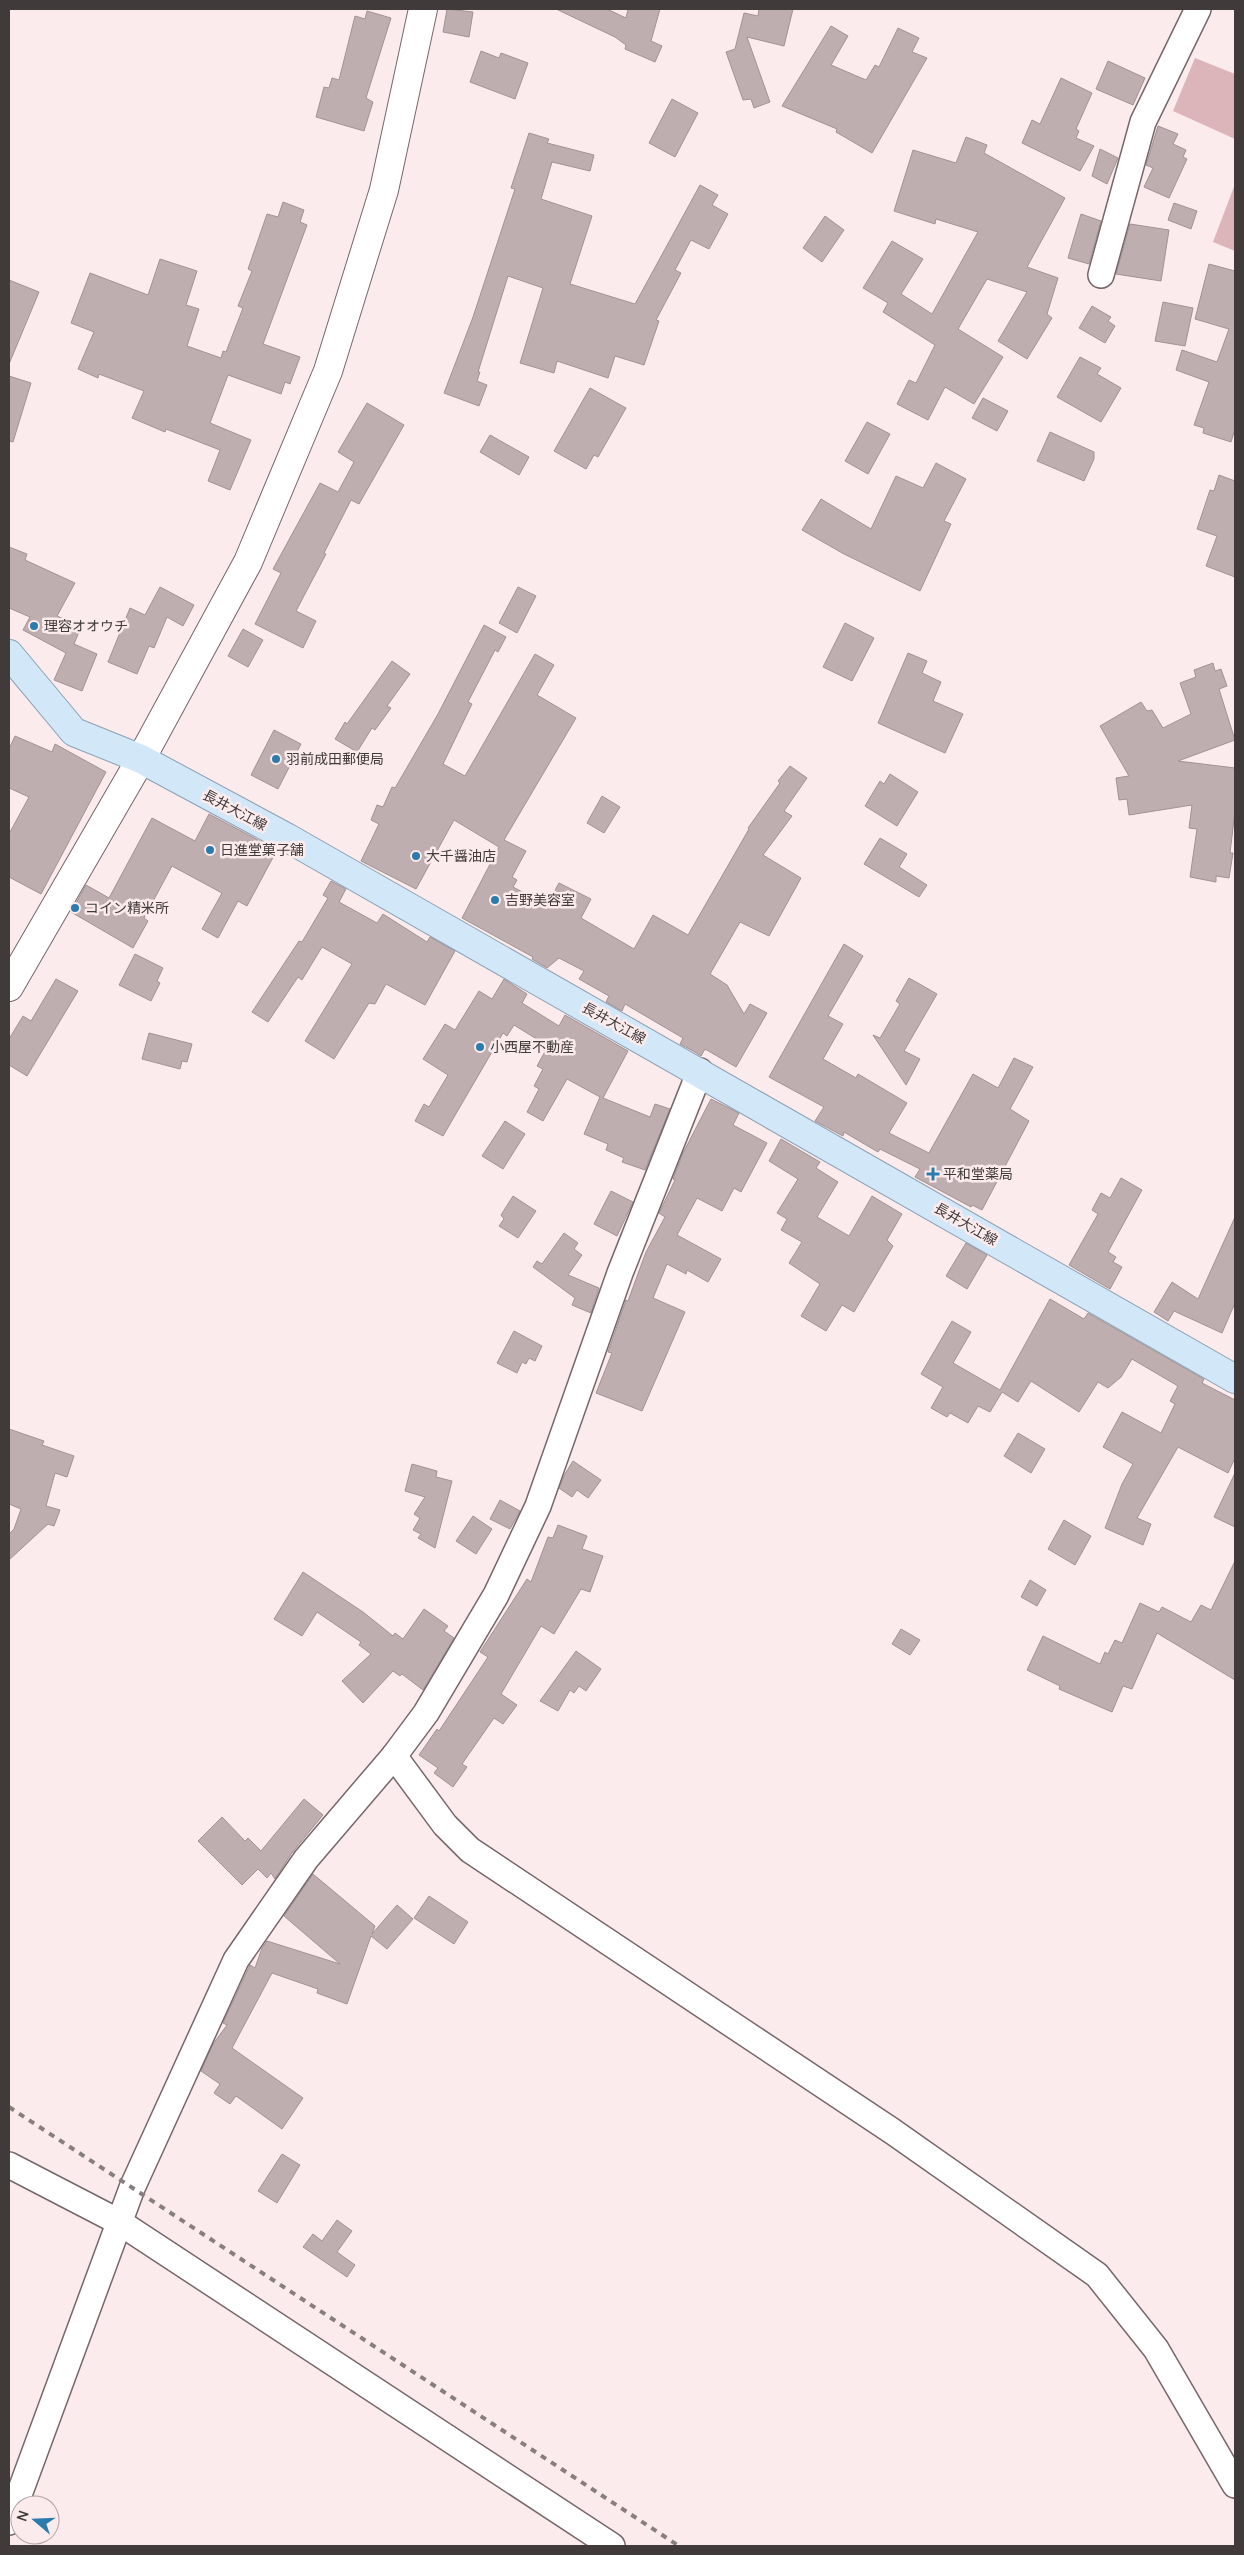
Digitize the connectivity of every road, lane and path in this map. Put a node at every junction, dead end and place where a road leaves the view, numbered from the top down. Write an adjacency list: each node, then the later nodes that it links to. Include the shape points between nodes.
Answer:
1 (423, 9): 5 (street, via 384,190 328,371 248,562)
2 (1198, 9): 3 (street, via 1143,122)
3 (1101, 275)
4 (9, 654): 5 (main road, 長井大江線, via 74,732)
5 (141, 759): 6 (street); 7 (main road, 長井大江線)
6 (9, 987)
7 (700, 1072): 8 (main road, 長井大江線); 9 (street, via 620,1273 538,1506 496,1595 426,1713)
8 (1235, 1378)
9 (394, 1756): 11 (street, via 306,1859 236,1960); 12 (street, via 446,1825 470,1850 884,2125 1097,2275 1156,2349)
10 (9, 2166): 11 (street)
11 (119, 2222): 13 (street); 14 (street)
12 (1235, 2485)
13 (9, 2522)
14 (612, 2546)

